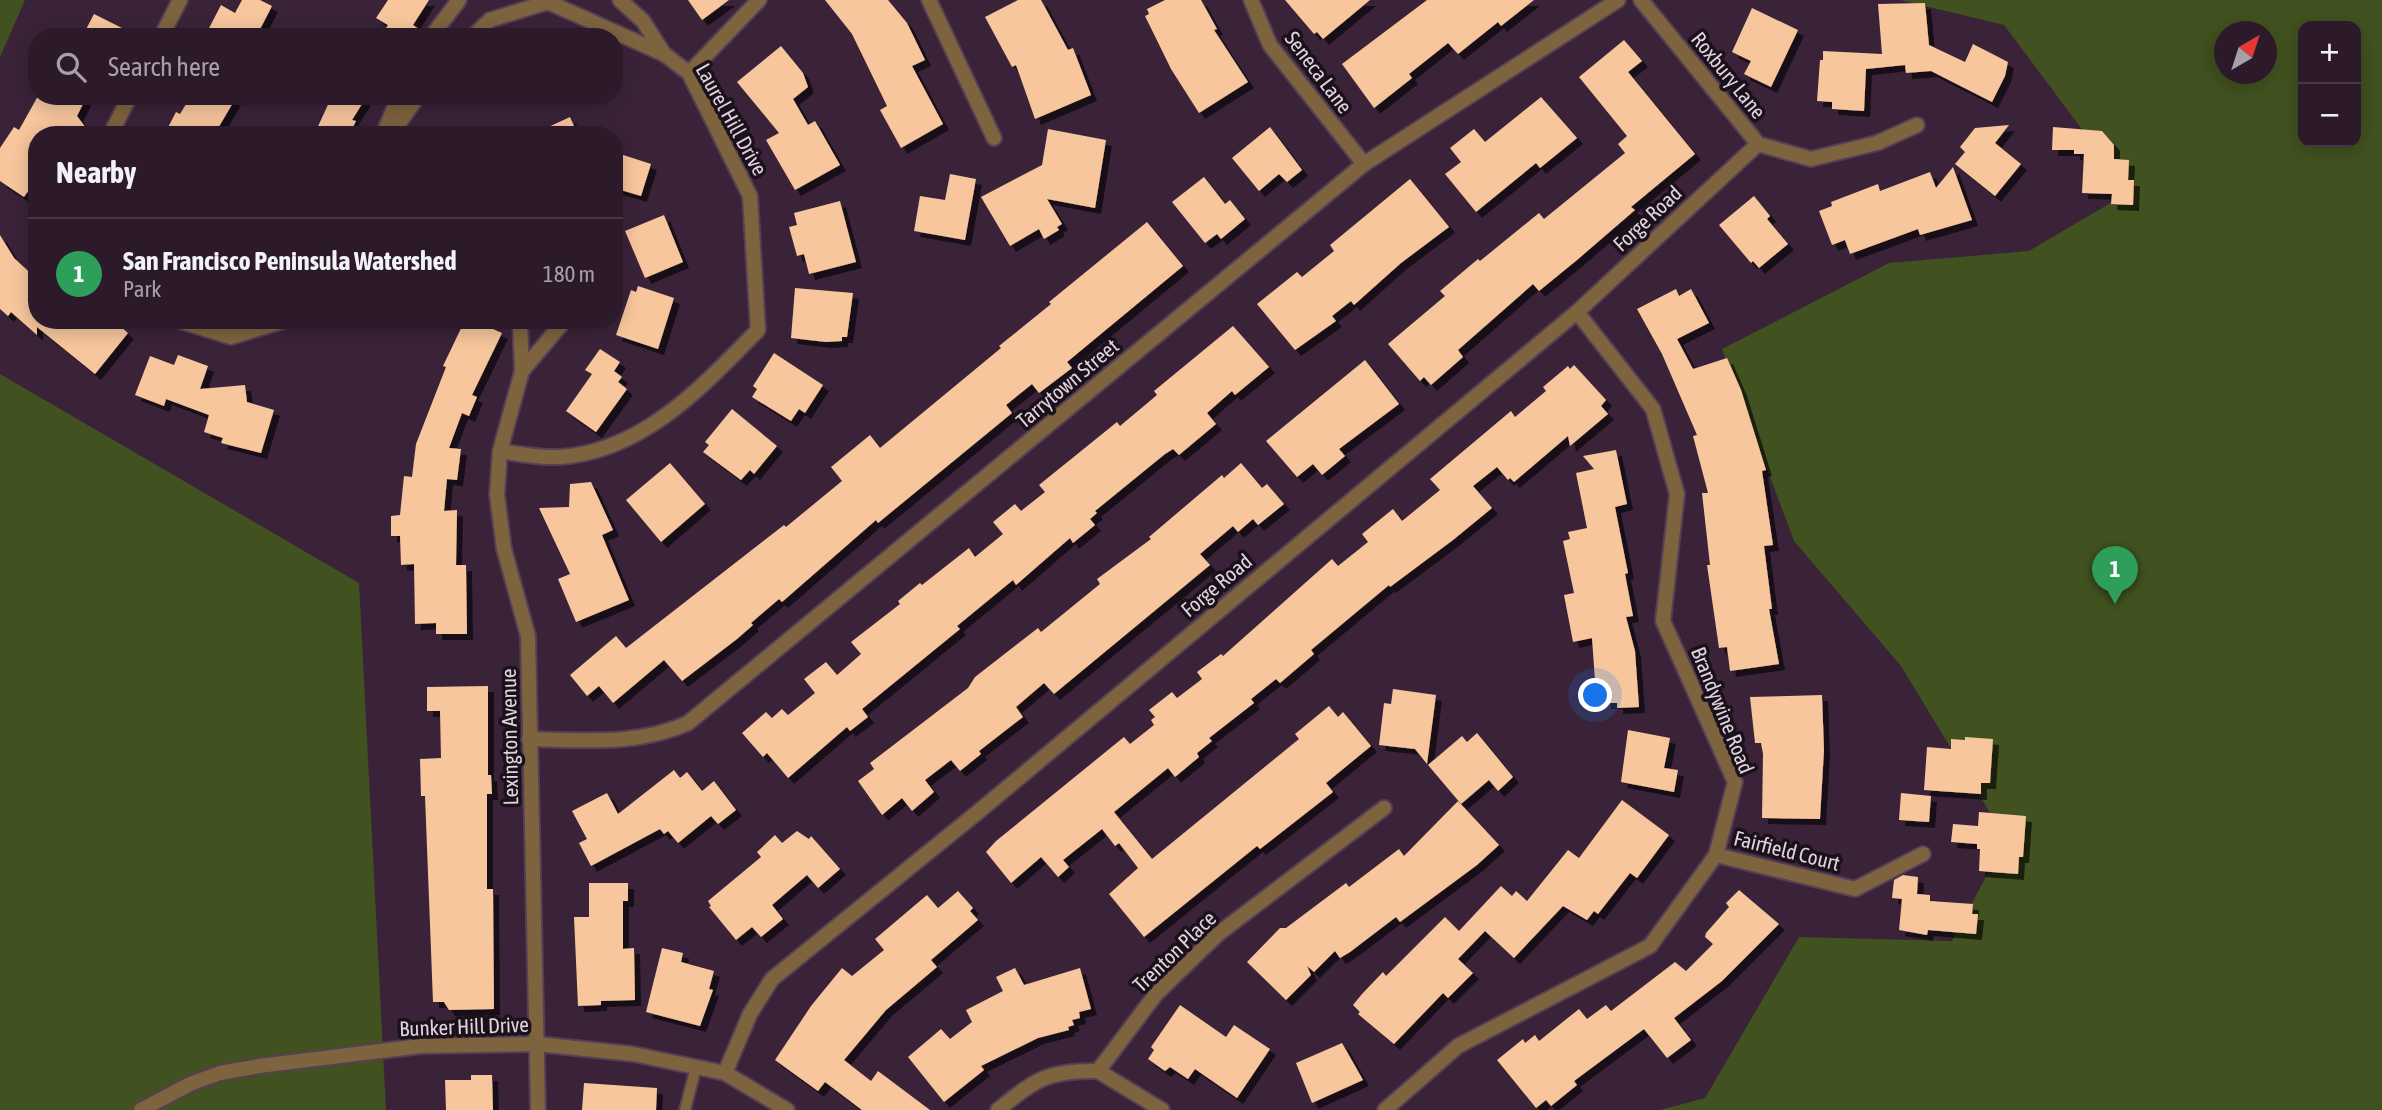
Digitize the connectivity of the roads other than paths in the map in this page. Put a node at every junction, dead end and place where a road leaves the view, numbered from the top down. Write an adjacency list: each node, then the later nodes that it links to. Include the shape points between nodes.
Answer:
1 (180, 0): 9 (street)
2 (459, 0): 10 (street)
3 (620, 0): 14 (street, Laurel Hill Drive, via 642,21)
4 (759, 0): 15 (street)
5 (929, 0): 23 (street)
6 (1251, 0): 25 (street, Seneca Lane, via 1270,44)
7 (1618, 0): 25 (street, Tarrytown Street)
8 (1641, 0): 24 (street, Roxbury Lane)
9 (166, 28)
10 (438, 28)
11 (482, 28): 12 (street, Laurel Hill Drive, via 490,20 548,2)
12 (606, 28)
13 (623, 36): 14 (street, Laurel Hill Drive)
14 (664, 54): 15 (street, Laurel Hill Drive)
15 (689, 73): 32 (street, Laurel Hill Drive, via 750,196 758,330 694,396 643,430 599,450 559,457)
16 (125, 105): 20 (street)
17 (395, 105): 21 (street)
18 (412, 105): 22 (street)
19 (1917, 125): 24 (street, Roxbury Lane, via 1877,143 1811,159)
20 (115, 126)
21 (387, 126)
22 (397, 126)
23 (994, 138)
24 (1758, 144): 26 (street, Forge Road)
25 (1364, 164): 33 (street, Tarrytown Street, via 688,723 661,736)
26 (1577, 312): 35 (street, Brandywine Road, via 1653,408 1677,494 1663,621 1735,782); 40 (street, Forge Road, via 772,979 750,1014)
27 (205, 329): 28 (street, via 231,337)
28 (257, 329)
29 (520, 329): 31 (street, Lexington Avenue)
30 (557, 329): 31 (street, Lexington Avenue)
31 (522, 370): 32 (street, Lexington Avenue)
32 (500, 451): 33 (street, Lexington Avenue, via 497,495 504,549 528,636)
33 (529, 739): 37 (street, Lexington Avenue)
34 (1384, 808): 39 (street, Trenton Place, via 1218,934 1156,994)
35 (1716, 855): 36 (street, Fairfield Court, via 1854,889); 47 (street, Brandywine Road, via 1650,946 1458,1046)
36 (1923, 855)
37 (537, 1044): 38 (street, Bunker Hill Drive, via 633,1054); 41 (street, Bunker Hill Drive, via 421,1046 259,1066 190,1084); 42 (street, Lexington Avenue)
38 (696, 1067): 40 (street, Bunker Hill Drive); 43 (lane)
39 (1098, 1071): 45 (street, via 1063,1071 1031,1083); 46 (street)
40 (724, 1073): 44 (street, Bunker Hill Drive)
41 (141, 1110)
42 (538, 1110)
43 (685, 1110)
44 (787, 1110)
45 (998, 1110)
46 (1162, 1110)
47 (1385, 1110)

